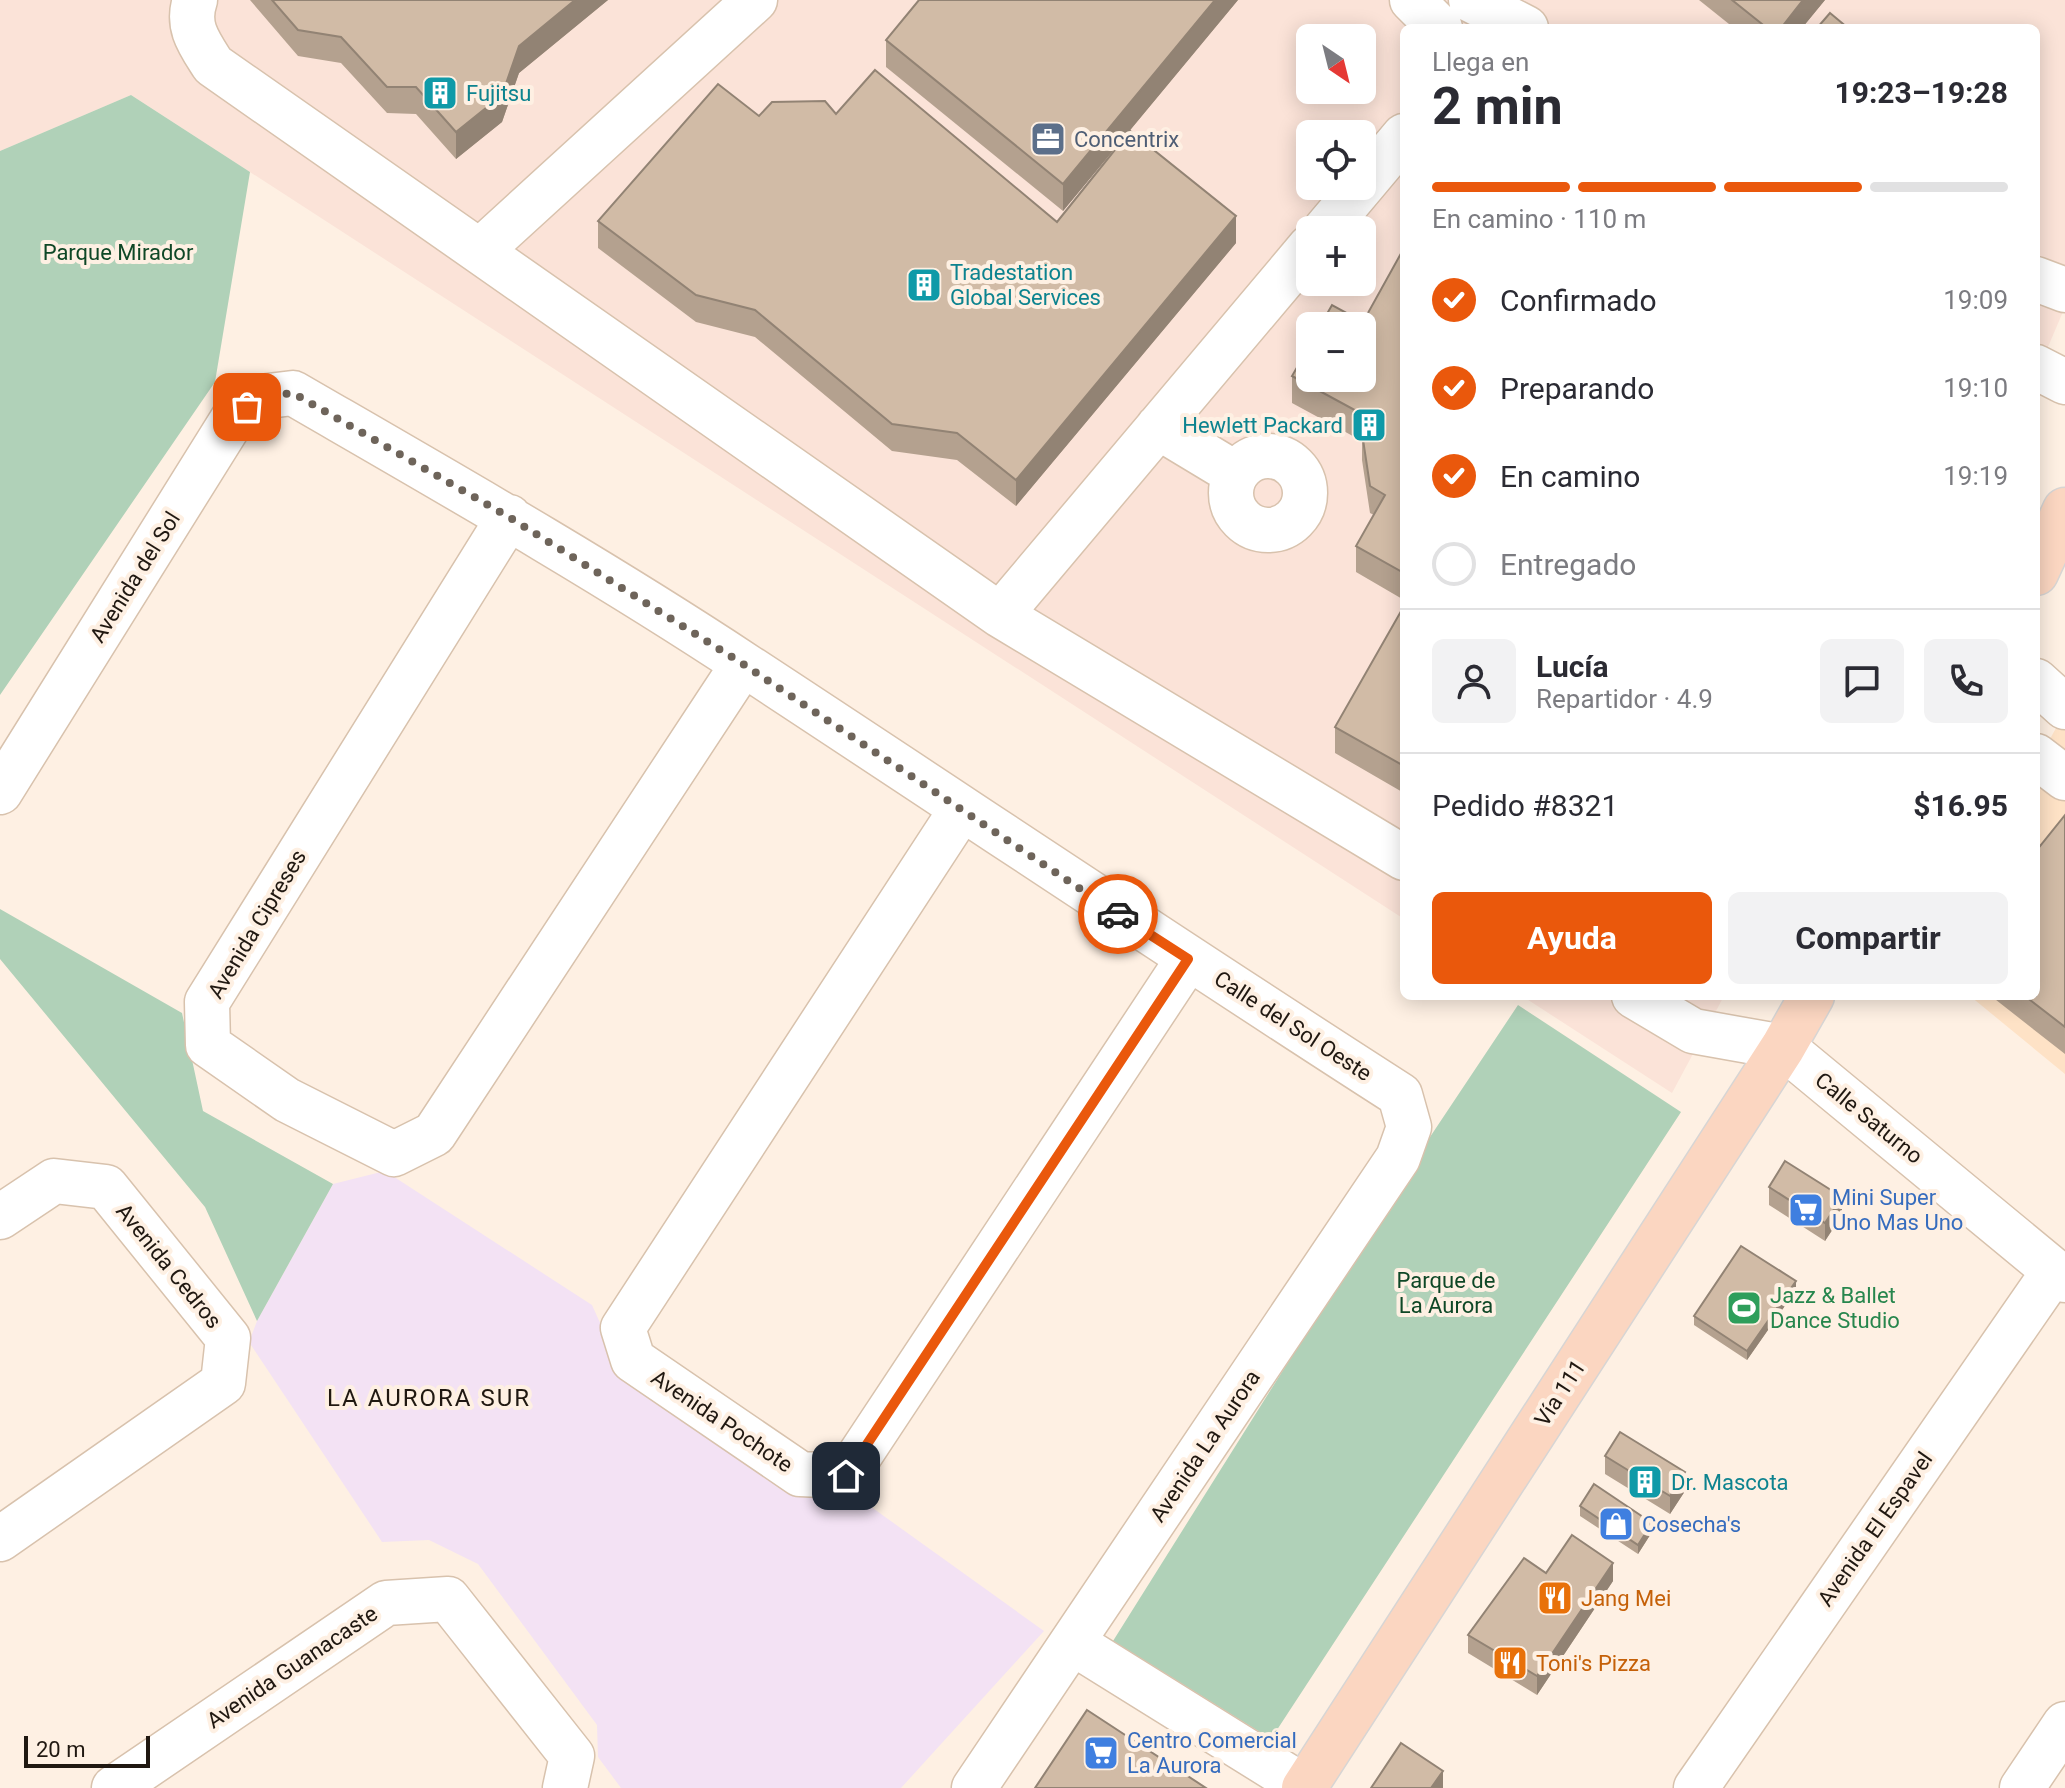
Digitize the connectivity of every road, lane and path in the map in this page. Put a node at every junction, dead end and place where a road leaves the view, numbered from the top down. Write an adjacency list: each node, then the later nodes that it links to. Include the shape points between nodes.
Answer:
1 (195, 0): 9 (street, via 189,16 213,65)
2 (755, 0): 9 (street)
3 (1412, 0): 4 (street)
4 (1436, 24)
5 (1400, 141): 6 (street)
6 (1376, 169)
7 (1350, 200): 8 (street)
8 (1337, 216)
9 (481, 250): 21 (street)
10 (1296, 264): 16 (street)
11 (2040, 281): 12 (street)
12 (2065, 290)
13 (2040, 369): 14 (street)
14 (2065, 382)
15 (293, 393): 19 (street, Calle del Sol Oeste); 27 (street, Avenida del Sol, via 260,397 234,417)
16 (1158, 427): 17 (street); 21 (street)
17 (1236, 474)
18 (2065, 510): 20 (main road)
19 (509, 517): 22 (street, Calle del Sol Oeste); 22 (street, Avenida Cipreses, via 207,1002 208,1045 287,1100 394,1154 434,1134)
20 (2040, 564)
21 (1000, 615): 29 (street)
22 (743, 664): 28 (street, Calle del Sol Oeste)
23 (2040, 685): 24 (street)
24 (2065, 707)
25 (2040, 759): 26 (street)
26 (2065, 778)
27 (0, 792)
28 (961, 810): 30 (street, Calle del Sol Oeste); 30 (street, Avenida Pochote, via 623,1328 633,1360 800,1474 846,1476)
29 (1400, 856)
30 (1188, 959): 35 (street, Calle del Sol Oeste)
31 (1650, 1000): 33 (street)
32 (1810, 1000): 34 (main road, Vía 111)
33 (1701, 1014): 34 (street)
34 (1783, 1047): 37 (street, Calle Saturno); 44 (main road, Vía 111)
35 (1400, 1095): 39 (street, Avenida La Aurora, via 1409,1127 1398,1158)
36 (0, 1217): 38 (street, Avenida Cedros, via 54,1181 106,1187 228,1338 223,1383)
37 (2060, 1275): 45 (street, Avenida El Espavel)
38 (0, 1539)
39 (1073, 1643): 43 (street, Avenida La Aurora); 44 (street)
40 (2065, 1724): 46 (street)
41 (114, 1788): 42 (street, Avenida Guanacaste, via 386,1603 448,1599 572,1756)
42 (565, 1788)
43 (974, 1788)
44 (1305, 1788)
45 (1696, 1788)
46 (2022, 1788)

